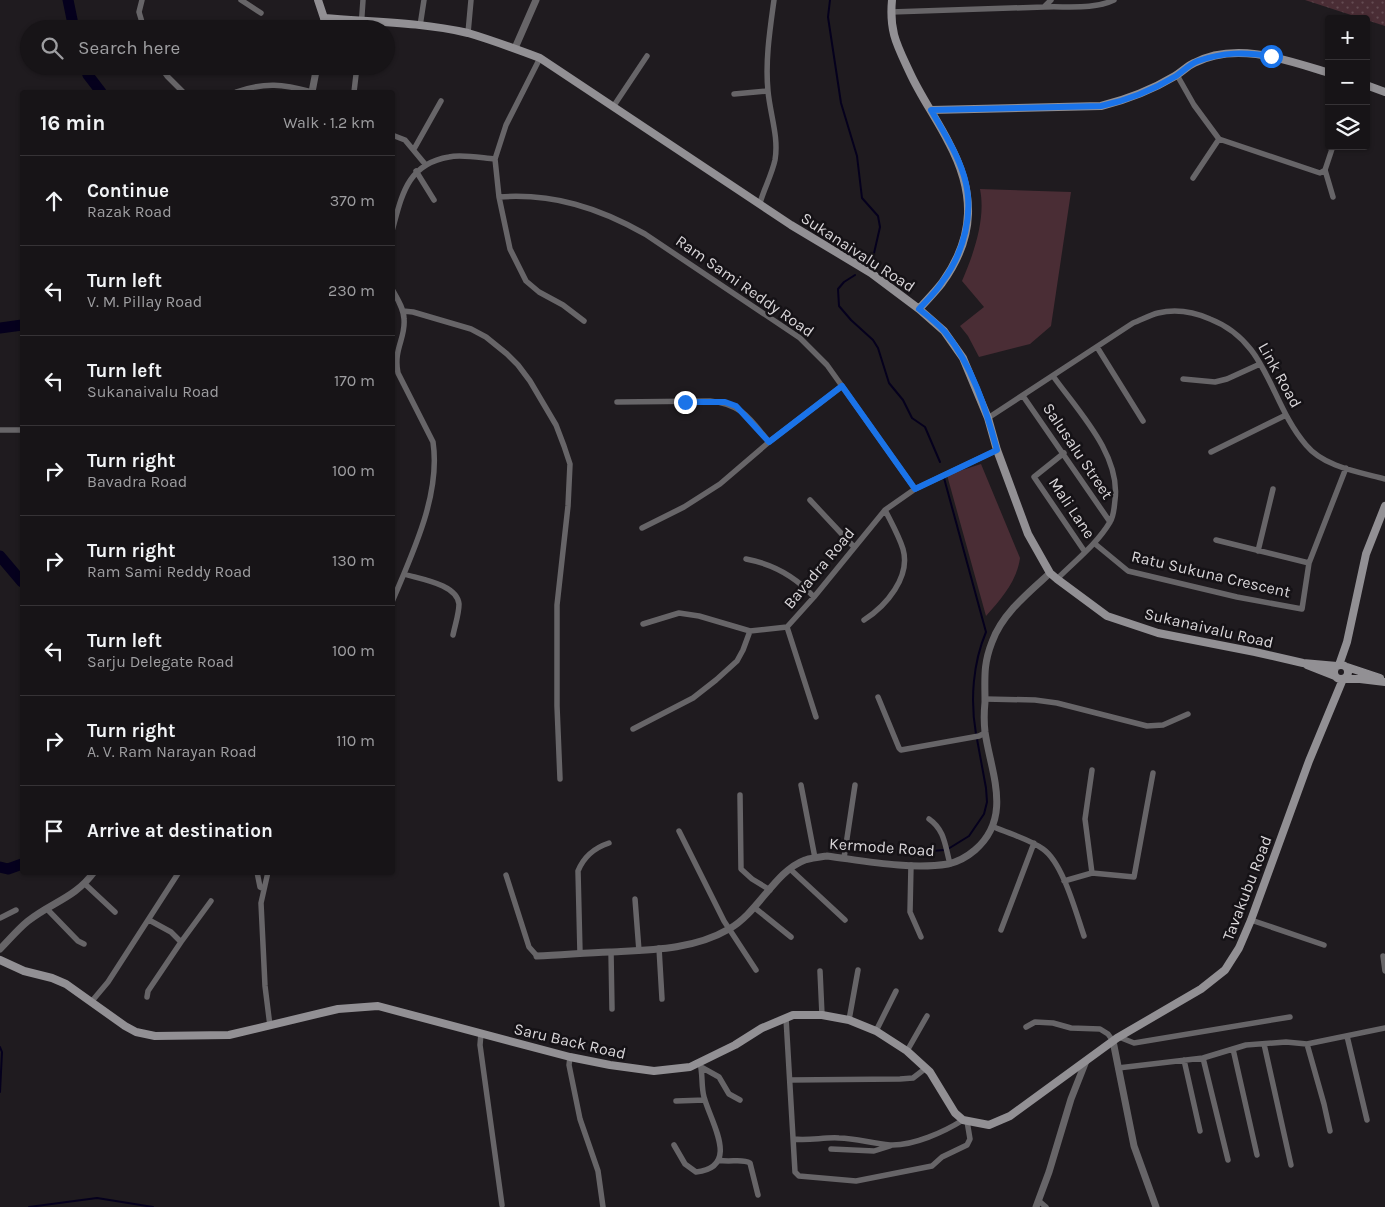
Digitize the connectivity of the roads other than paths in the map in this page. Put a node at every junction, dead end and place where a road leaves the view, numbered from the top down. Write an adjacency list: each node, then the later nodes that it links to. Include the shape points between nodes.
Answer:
1 (142, 0): 16 (street)
2 (241, 0): 14 (street)
3 (318, 0): 15 (main road)
4 (363, 0): 18 (street)
5 (424, 0): 20 (street)
6 (471, 0): 21 (street)
7 (536, 0): 22 (street)
8 (774, 0): 36 (street)
9 (892, 0): 13 (main road)
10 (1050, 0): 12 (street)
11 (1114, 0): 12 (street, via 1094,6)
12 (1044, 7): 13 (street)
13 (891, 12): 41 (main road, via 895,42)
14 (261, 13)
15 (324, 18): 17 (main road, Sukanaivalu Road)
16 (142, 20)
17 (335, 20)
18 (361, 20)
19 (395, 26): 20 (main road, Sukanaivalu Road)
20 (420, 26): 21 (main road, Sukanaivalu Road)
21 (468, 34): 22 (main road, Sukanaivalu Road)
22 (516, 48): 24 (main road, Sukanaivalu Road)
23 (647, 56): 40 (street)
24 (540, 58): 40 (main road, Sukanaivalu Road); 46 (street, via 506,125)
25 (1325, 72): 29 (main road, via 1245,52 1196,62)
26 (166, 75): 31 (street)
27 (315, 75): 34 (street)
28 (356, 75): 35 (street)
29 (1177, 75): 41 (main road, via 1147,92 1101,106); 43 (street)
30 (1370, 87): 37 (main road)
31 (181, 90)
32 (242, 90): 33 (street, via 254,86 283,85)
33 (304, 90)
34 (312, 90)
35 (354, 90)
36 (768, 92): 38 (street); 54 (street, via 775,159)
37 (1385, 92)
38 (734, 94)
39 (441, 101): 44 (street)
40 (613, 107): 54 (main road, Sukanaivalu Road)
41 (931, 110): 57 (main road, via 964,176 969,200 968,220 959,254 951,269)
42 (395, 136): 44 (street)
43 (1219, 139): 48 (street, via 1314,172); 50 (street)
44 (414, 149): 47 (street)
45 (1332, 150): 48 (street)
46 (495, 159): 47 (street, via 450,156); 51 (street)
47 (425, 164): 49 (street)
48 (1325, 170): 52 (street)
49 (416, 172): 53 (street); 55 (street, via 403,192)
50 (1193, 178)
51 (499, 197): 59 (street, via 510,249 526,281); 64 (street, Ram Sami Reddy Road, via 549,198 603,212 625,222 800,338)
52 (1333, 197)
53 (434, 200)
54 (760, 203): 57 (main road, Sukanaivalu Road)
55 (395, 220)
56 (395, 295): 58 (street)
57 (919, 309): 68 (main road, Sukanaivalu Road, via 944,331 963,358)
58 (403, 312): 93 (street, via 404,328 396,363 398,373 433,442 434,453 428,508); 114 (street, via 414,312 471,329 507,354 530,381 556,425 564,446 570,464 557,605)
59 (584, 321)
60 (1097, 347): 61 (street, Link Road, via 1133,323 1158,313 1179,311 1224,324 1240,336); 62 (street, Link Road); 69 (street)
61 (1260, 364): 63 (street, via 1215,382); 67 (street, Link Road)
62 (1053, 376): 65 (street, Link Road); 83 (street, via 1105,448 1112,465 1116,490)
63 (1183, 379)
64 (842, 386): 72 (street); 78 (street, Ram Sami Reddy Road)
65 (1023, 396): 68 (street, Link Road); 75 (street, Salusalu Street)
66 (617, 402): 72 (street, via 725,402 736,406)
67 (1286, 415): 74 (street); 76 (street, Link Road, via 1306,446 1322,459)
68 (988, 418): 73 (main road, Sukanaivalu Road)
69 (1143, 421)
70 (0, 430): 71 (street)
71 (20, 430)
72 (769, 442): 84 (street, via 720,484)
73 (997, 450): 78 (street, Bavadra Road); 92 (main road, Sukanaivalu Road, via 1028,534)
74 (1211, 452)
75 (1064, 453): 83 (street, Salusalu Street); 89 (street, Mali Lane, via 1034,475)
76 (1346, 468): 77 (street, Link Road); 91 (street, Ratu Sukuna Crescent)
77 (1385, 479)
78 (915, 489): 82 (street, Bavadra Road)
79 (1273, 489): 88 (street)
80 (810, 500): 87 (street)
81 (1385, 506): 103 (main road, via 1366,554)
82 (885, 510): 87 (street, Bavadra Road); 97 (street, via 903,550 905,568 888,599)
83 (1110, 522): 86 (street)
84 (642, 528)
85 (1216, 540): 88 (street)
86 (1094, 543): 89 (street); 91 (street, Ratu Sukuna Crescent, via 1128,572 1302,609)
87 (854, 547): 96 (street, Bavadra Road)
88 (1258, 551): 91 (street)
89 (1085, 552): 94 (street)
90 (746, 559): 96 (street, via 786,573)
91 (1309, 563)
92 (1050, 573): 94 (main road, Sukanaivalu Road); 107 (street, via 1022,598 992,641 983,677)
93 (404, 574): 95 (street); 101 (street, via 455,593 459,606)
94 (1057, 579): 102 (main road, Sukanaivalu Road, via 1107,616 1150,630)
95 (395, 595)
96 (814, 597): 99 (street, Bavadra Road)
97 (864, 620)
98 (643, 624): 100 (street, Bavadra Road, via 679,613)
99 (787, 627): 100 (street, Bavadra Road); 109 (street)
100 (750, 631): 110 (street, via 736,661 716,680 693,698)
101 (453, 635)
102 (1303, 663): 103 (main road, Sukanaivalu Road); 104 (main road, Sukanaivalu Road)
103 (1342, 666): 104 (main road, via 1334,670); 104 (main road, via 1348,672); 105 (main road, Sukanaivalu Road)
104 (1339, 677): 105 (main road, Sukanaivalu Road); 147 (main road, Tavakubu Road)
105 (1385, 681)
106 (878, 697): 111 (street, via 901,750)
107 (985, 699): 108 (street, via 1057,703 1147,726); 111 (street)
108 (1188, 714)
109 (816, 717)
110 (633, 729)
111 (982, 734): 119 (street, via 997,795)
112 (1092, 770): 128 (street, via 1085,819)
113 (1153, 773): 128 (street, via 1134,876)
114 (560, 779)
115 (801, 785): 123 (street)
116 (855, 785): 124 (street)
117 (740, 795): 137 (street, via 741,869)
118 (929, 820): 125 (street, via 941,831)
119 (994, 827): 122 (street); 125 (street, Kermode Road, via 971,853)
120 (679, 831): 148 (street)
121 (609, 843): 160 (street, via 596,847 578,871)
122 (1034, 843): 134 (street, via 1054,861); 149 (street)
123 (815, 858): 124 (street, Kermode Road); 127 (street, Kermode Road, via 804,860)
124 (844, 858): 126 (street, Kermode Road)
125 (950, 864): 126 (street, Kermode Road)
126 (911, 865): 150 (street, via 910,912)
127 (790, 869): 137 (street, Kermode Road); 146 (street)
128 (1092, 873): 134 (street)
129 (92, 875): 135 (street)
130 (177, 875): 145 (street)
131 (257, 875): 136 (street, via 260,887)
132 (267, 875): 136 (street)
133 (506, 875): 161 (street, via 529,947)
134 (1064, 880): 151 (street)
135 (85, 884): 141 (street); 143 (street)
136 (264, 889): 178 (street, via 262,937)
137 (770, 890): 140 (street, Kermode Road)
138 (635, 899): 158 (street)
139 (211, 901): 153 (street)
140 (756, 908): 148 (street, Kermode Road); 152 (street)
141 (47, 909): 154 (street); 157 (street, via 28,921)
142 (16, 910): 144 (street)
143 (115, 912)
144 (0, 918)
145 (149, 920): 153 (street, via 171,932); 171 (street)
146 (845, 920)
147 (1251, 920): 155 (street); 184 (main road, Tavakubu Road, via 1239,948 1217,978)
148 (730, 929): 156 (street, Kermode Road, via 692,944); 164 (street)
149 (1002, 930)
150 (921, 936)
151 (1084, 936)
152 (791, 937)
153 (181, 942): 169 (street)
154 (84, 944)
155 (1324, 945)
156 (659, 948): 158 (street, Kermode Road); 170 (street)
157 (0, 949)
158 (639, 951): 159 (street, Kermode Road)
159 (610, 952): 160 (street, Kermode Road); 172 (street)
160 (580, 954): 161 (street, Kermode Road)
161 (537, 956)
162 (1383, 956): 167 (street)
163 (0, 960): 171 (main road, Saru Back Road, via 57,980)
164 (756, 970)
165 (820, 970): 173 (street)
166 (858, 970): 177 (street)
167 (1385, 971)
168 (896, 991): 181 (street)
169 (147, 997)
170 (662, 999)
171 (92, 1001): 178 (main road, Saru Back Road, via 125,1026 154,1036 229,1035)
172 (612, 1009)
173 (822, 1015): 176 (main road, Saru Back Road); 177 (main road, Saru Back Road)
174 (926, 1016): 188 (street)
175 (1290, 1017): 184 (street, via 1134,1043)
176 (786, 1018): 193 (main road, Saru Back Road, via 762,1028); 196 (street)
177 (849, 1020): 181 (main road, Saru Back Road)
178 (270, 1026): 182 (main road, Saru Back Road, via 338,1009 378,1006)
179 (1026, 1027): 184 (street, via 1035,1022 1100,1029)
180 (1385, 1028): 183 (street)
181 (876, 1031): 188 (main road, Saru Back Road)
182 (481, 1033): 189 (main road, Saru Back Road); 214 (street, via 480,1046)
183 (1347, 1036): 186 (street); 200 (street)
184 (1116, 1039): 192 (main road, Tavakubu Road); 195 (street)
185 (1264, 1044): 186 (street); 187 (street); 211 (street)
186 (1307, 1044): 203 (street)
187 (1233, 1049): 190 (street); 208 (street)
188 (907, 1051): 194 (main road, Saru Back Road)
189 (570, 1057): 193 (main road, Saru Back Road, via 654,1071); 215 (street, via 580,1119 598,1171)
190 (1204, 1058): 191 (street); 210 (street)
191 (1184, 1060): 195 (street); 202 (street)
192 (1086, 1061): 201 (main road, via 1010,1116 989,1125); 213 (street)
193 (700, 1065): 197 (street); 198 (street, via 719,1077 729,1094)
194 (926, 1068): 196 (street, via 913,1078 900,1080); 201 (main road, Saru Back Road, via 954,1114)
195 (1118, 1068): 217 (street, via 1134,1146)
196 (790, 1080): 204 (street)
197 (705, 1100): 199 (street); 209 (street, via 717,1133)
198 (740, 1100)
199 (676, 1102)
200 (1367, 1120)
201 (965, 1121): 204 (street, via 970,1139 967,1144 932,1166 856,1180 799,1176 795,1172); 206 (street, via 928,1137)
202 (1200, 1131)
203 (1330, 1131)
204 (793, 1140): 206 (street, via 840,1138)
205 (674, 1145): 209 (street, via 685,1164 696,1172 712,1168)
206 (892, 1145): 207 (street, via 874,1152)
207 (831, 1149)
208 (1257, 1156)
209 (719, 1160): 212 (street, via 750,1163)
210 (1228, 1160)
211 (1292, 1165)
212 (758, 1195)
213 (1037, 1204): 216 (street)
214 (502, 1205)
215 (603, 1207)
216 (1046, 1207)
217 (1156, 1207)

